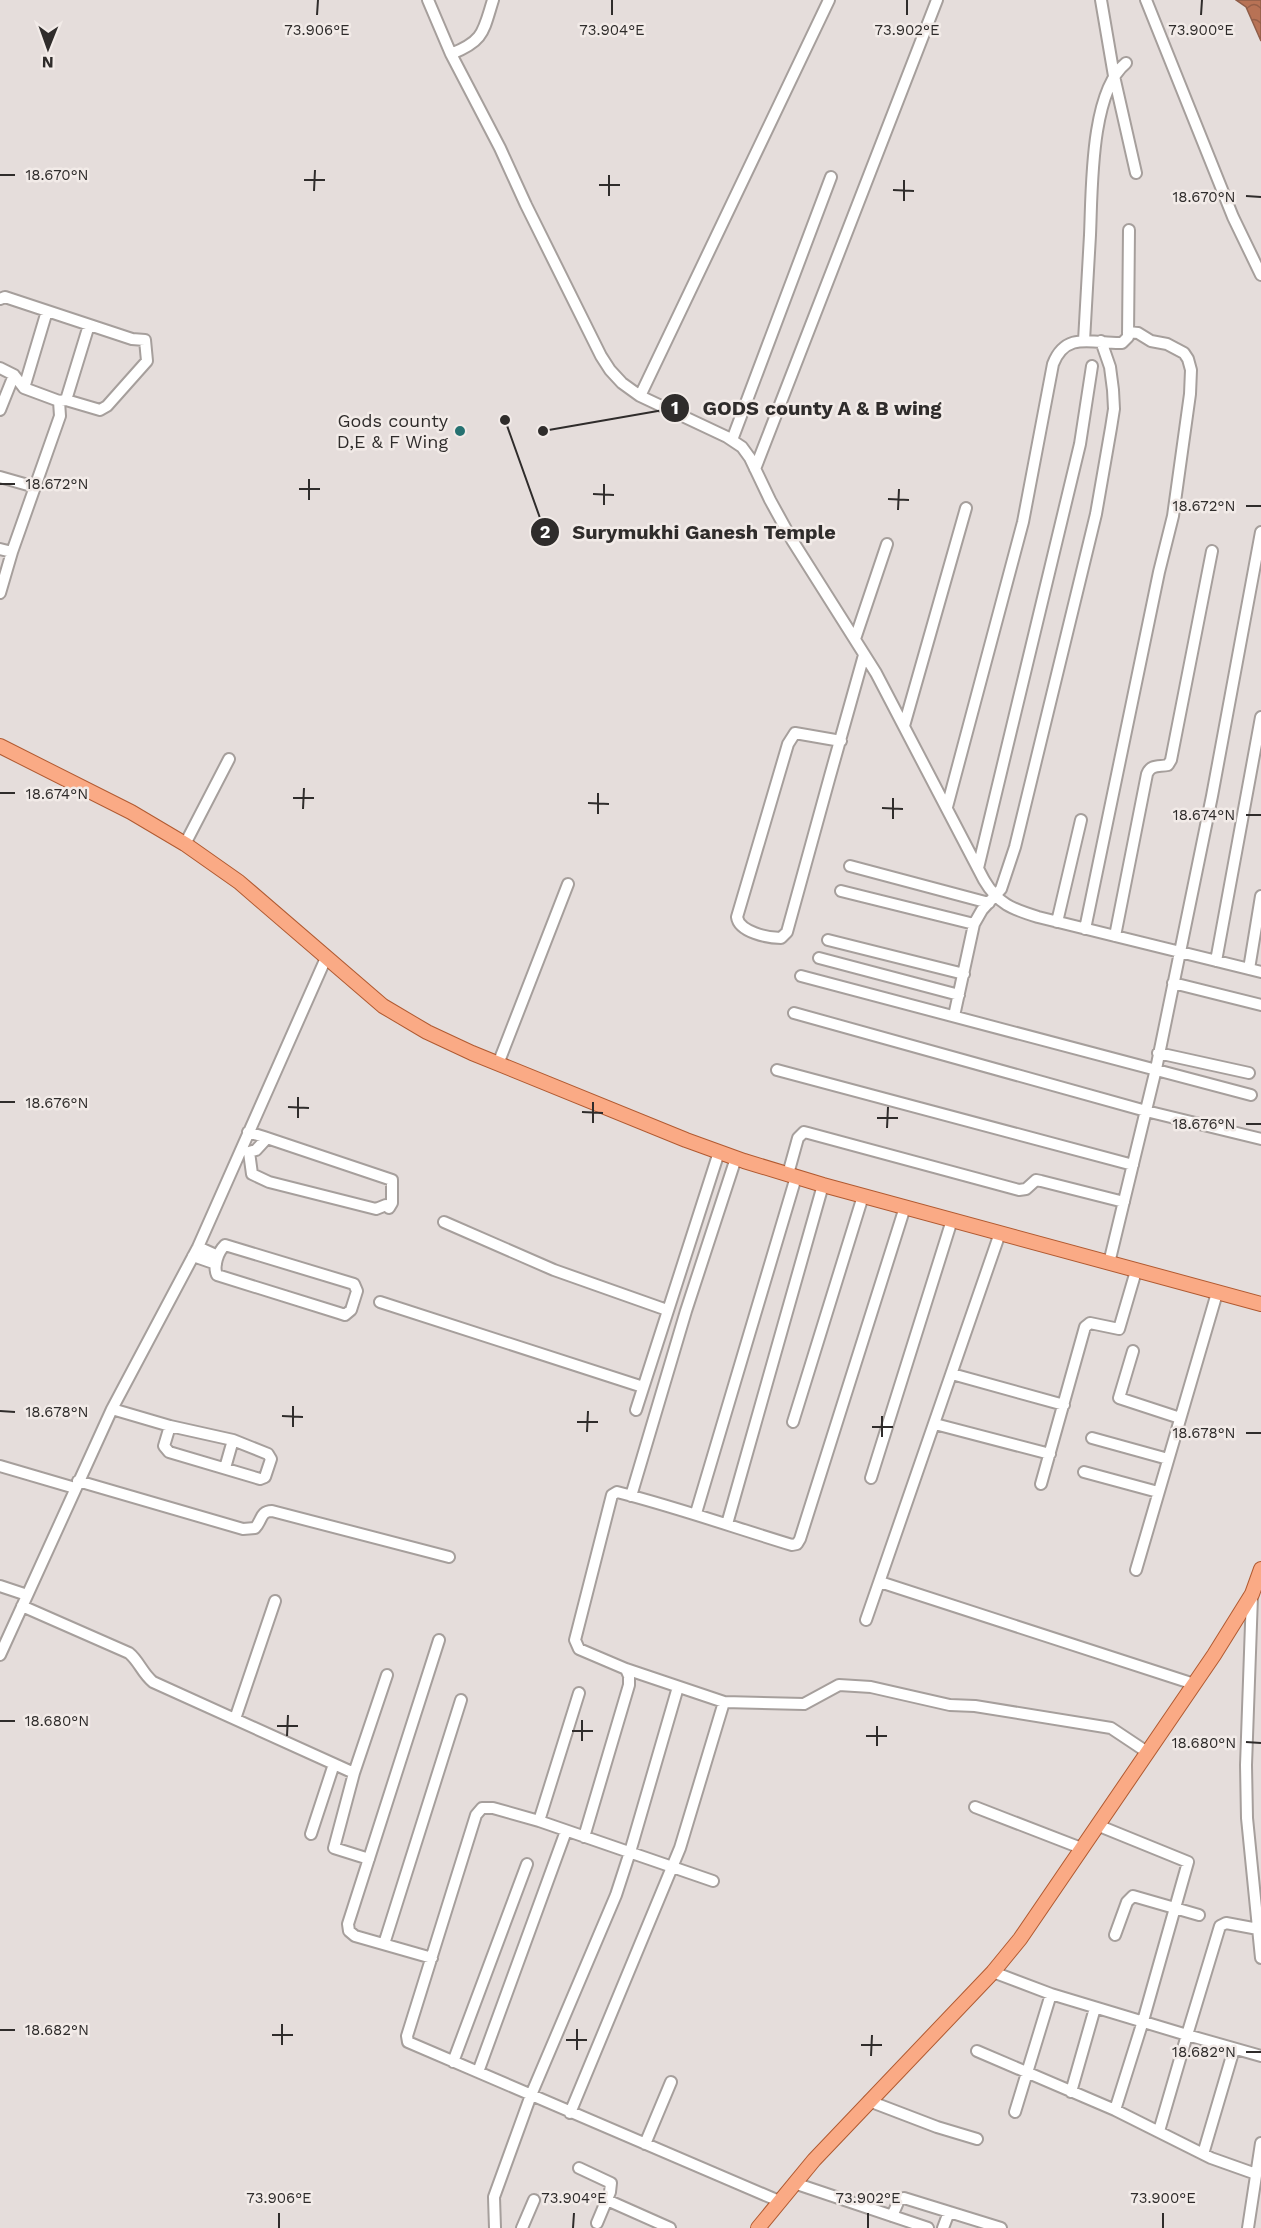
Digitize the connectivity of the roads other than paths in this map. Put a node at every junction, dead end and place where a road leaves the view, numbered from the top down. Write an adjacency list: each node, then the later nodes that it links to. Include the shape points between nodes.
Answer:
1 (428, 0): 7 (street)
2 (493, 0): 7 (street, via 475,42)
3 (829, 0): 24 (street)
4 (937, 0): 28 (street)
5 (1101, 0): 9 (street)
6 (1146, 0): 13 (street, via 1233,217)
7 (451, 54): 24 (street, via 601,356 622,383)
8 (1126, 63): 9 (street)
9 (1114, 76): 10 (street); 18 (street, via 1103,103 1096,139)
10 (1136, 173)
11 (831, 177): 27 (street)
12 (1129, 230): 17 (street)
13 (1261, 275)
14 (0, 299): 15 (street, via 5,297)
15 (47, 311): 16 (street); 23 (street)
16 (89, 326): 25 (street); 25 (street, via 145,340 147,361 105,408)
17 (1128, 332): 19 (street, via 1122,343); 56 (street, via 1184,353 1191,370 1190,394 1173,516)
18 (1084, 341): 19 (street); 45 (street, via 1061,348 1053,364 1023,522)
19 (1101, 341): 53 (street, via 1110,367 1114,409 1096,514 1026,806 1006,878)
20 (1092, 366): 49 (street, via 1080,444)
21 (0, 369): 22 (street)
22 (14, 375): 23 (street); 26 (street)
23 (24, 388): 25 (street)
24 (640, 396): 27 (street)
25 (63, 400): 30 (street)
26 (0, 410)
27 (732, 440): 28 (street, via 742,447)
28 (755, 470): 38 (street, via 792,540)
29 (0, 477): 30 (street)
30 (35, 487): 36 (street)
31 (966, 508): 41 (street)
32 (1261, 532): 59 (street)
33 (887, 544): 38 (street)
34 (0, 549): 36 (street)
35 (1212, 551): 57 (street, via 1171,760 1168,765 1149,769 1147,774)
36 (12, 552): 37 (street)
37 (0, 593)
38 (855, 639): 39 (street)
39 (864, 655): 41 (street); 42 (street)
40 (1261, 717): 62 (street)
41 (904, 726): 45 (street)
42 (841, 741): 42 (street, via 795,734 788,744 737,917 743,928 773,938 781,938 787,932)
43 (0, 746): 47 (main road)
44 (229, 759): 47 (street)
45 (947, 807): 49 (street)
46 (1081, 820): 54 (street)
47 (185, 844): 60 (main road, via 239,882)
48 (850, 866): 53 (street)
49 (978, 868): 53 (street)
50 (568, 884): 73 (street)
51 (841, 891): 55 (street)
52 (1261, 896): 63 (street)
53 (992, 900): 54 (street); 55 (street)
54 (1057, 922): 56 (street)
55 (974, 924): 65 (street)
56 (1085, 929): 57 (street)
57 (1115, 936): 59 (street)
58 (828, 940): 65 (street)
59 (1180, 952): 62 (street); 67 (street)
60 (326, 958): 73 (main road, via 383,1006 427,1032); 79 (street)
61 (819, 958): 68 (street)
62 (1216, 961): 63 (street)
63 (1248, 969): 64 (street)
64 (1261, 972)
65 (964, 974): 68 (street)
66 (801, 976): 71 (street)
67 (1173, 983): 69 (street); 72 (street)
68 (959, 995): 71 (street)
69 (1261, 1005)
70 (794, 1013): 78 (street)
71 (954, 1016): 74 (street)
72 (1158, 1053): 74 (street); 76 (street)
73 (498, 1064): 82 (main road)
74 (1156, 1069): 77 (street); 78 (street)
75 (777, 1070): 84 (street)
76 (1249, 1073)
77 (1251, 1095)
78 (1146, 1111): 81 (street); 84 (street)
79 (248, 1132): 80 (street); 93 (street)
80 (267, 1138): 80 (street, via 249,1152 252,1174 268,1182 376,1209 386,1205 389,1208 392,1203 393,1180)
81 (1261, 1139)
82 (719, 1152): 83 (main road); 100 (street)
83 (736, 1158): 85 (main road); 122 (street)
84 (1133, 1165): 88 (street)
85 (792, 1176): 86 (main road); 88 (street, via 800,1135 808,1133 1019,1190 1041,1180); 123 (street)
86 (823, 1185): 87 (main road); 124 (street)
87 (864, 1196): 89 (main road); 108 (street)
88 (1124, 1202): 95 (street)
89 (905, 1207): 90 (main road); 124 (street, via 800,1539 792,1545)
90 (952, 1220): 92 (main road); 118 (street)
91 (444, 1222): 100 (street, via 555,1270)
92 (1000, 1233): 95 (main road); 102 (street)
93 (196, 1252): 94 (street); 105 (street)
94 (217, 1260): 94 (street, via 222,1248 229,1245 354,1284 357,1291 349,1313 339,1314 221,1277 215,1273)
95 (1109, 1263): 96 (main road)
96 (1136, 1271): 97 (main road); 104 (street, via 1119,1329 1092,1323 1086,1326)
97 (1217, 1293): 99 (main road); 107 (street)
98 (380, 1302): 103 (street)
99 (1261, 1304)
100 (667, 1310): 103 (street)
101 (1132, 1350): 107 (street, via 1119,1398)
102 (952, 1374): 104 (street); 109 (street)
103 (643, 1387): 106 (street)
104 (1064, 1405): 113 (street)
105 (112, 1409): 110 (street); 120 (street)
106 (636, 1410)
107 (1180, 1418): 114 (street)
108 (793, 1422)
109 (935, 1424): 113 (street); 128 (street)
110 (170, 1426): 112 (street); 116 (street, via 166,1450)
111 (1092, 1438): 114 (street)
112 (233, 1440): 116 (street); 116 (street, via 271,1459 263,1479)
113 (1050, 1454): 119 (street)
114 (1168, 1459): 121 (street)
115 (0, 1466): 120 (street)
116 (225, 1468)
117 (1084, 1472): 121 (street)
118 (871, 1478)
119 (1041, 1484)
120 (76, 1485): 125 (street, via 243,1528 255,1528 262,1514 272,1511); 131 (street)
121 (1158, 1492): 127 (street)
122 (631, 1496): 123 (street); 137 (street, via 617,1492 612,1495 575,1640 579,1648)
123 (696, 1514): 124 (street)
124 (727, 1524)
125 (449, 1557)
126 (1261, 1569): 130 (main road)
127 (1136, 1570)
128 (880, 1582): 134 (street); 139 (street)
129 (0, 1586): 131 (street)
130 (1252, 1594): 139 (main road); 145 (street)
131 (27, 1595): 133 (street)
132 (275, 1601): 144 (street)
133 (22, 1606): 136 (street); 144 (street, via 129,1653 153,1682)
134 (866, 1620)
135 (439, 1640): 158 (street)
136 (0, 1655)
137 (626, 1669): 140 (street); 155 (street, via 629,1684)
138 (387, 1675): 149 (street)
139 (1194, 1684): 147 (main road)
140 (678, 1687): 143 (street); 157 (street)
141 (579, 1693): 151 (street)
142 (461, 1700): 166 (street)
143 (724, 1702): 147 (street, via 804,1704 839,1685 871,1687 950,1705 1111,1728); 160 (street)
144 (236, 1719): 148 (street)
145 (1248, 1719): 146 (street); 164 (street, via 1247,1818)
146 (1261, 1721)
147 (1147, 1752): 152 (main road)
148 (334, 1764): 149 (street); 154 (street)
149 (354, 1773): 158 (street, via 334,1848)
150 (975, 1808): 156 (street)
151 (539, 1821): 153 (street); 167 (street, via 493,1808 482,1808 476,1815)
152 (1097, 1825): 156 (main road); 162 (street, via 1188,1863)
153 (566, 1831): 155 (street); 178 (street)
154 (311, 1834)
155 (584, 1837): 157 (street)
156 (1081, 1848): 169 (main road)
157 (630, 1852): 160 (street); 182 (street)
158 (369, 1859): 166 (street, via 349,1931)
159 (527, 1864): 177 (street)
160 (673, 1866): 161 (street); 186 (street)
161 (713, 1881)
162 (1175, 1908): 163 (street); 165 (street, via 1133,1896); 172 (street)
163 (1199, 1915)
164 (1258, 1922): 168 (street); 173 (street, via 1220,1926)
165 (1115, 1935)
166 (384, 1944): 167 (street)
167 (432, 1958): 177 (street, via 408,2042)
168 (1261, 1958)
169 (993, 1972): 170 (street); 183 (main road)
170 (1051, 1994): 171 (street); 179 (street)
171 (1095, 2008): 172 (street); 181 (street)
172 (1143, 2021): 173 (street); 184 (street)
173 (1187, 2035): 174 (street); 187 (street)
174 (1234, 2049): 176 (street); 191 (street)
175 (977, 2051): 179 (street)
176 (1261, 2056)
177 (453, 2062): 178 (street)
178 (478, 2072): 182 (street)
179 (1027, 2073): 181 (street); 185 (street)
180 (671, 2082): 190 (street)
181 (1071, 2092): 184 (street)
182 (531, 2095): 186 (street); 201 (street, via 494,2197)
183 (869, 2101): 188 (street); 194 (main road)
184 (1114, 2110): 187 (street)
185 (1015, 2112)
186 (570, 2113): 190 (street)
187 (1159, 2131): 191 (street)
188 (977, 2139)
189 (1261, 2143): 193 (street)
190 (645, 2144): 197 (street)
191 (1203, 2154): 193 (street)
192 (579, 2168): 196 (street, via 611,2183)
193 (1256, 2174): 208 (street)
194 (794, 2183): 197 (main road); 199 (street)
195 (534, 2200): 202 (street)
196 (607, 2200): 200 (street); 203 (street)
197 (779, 2201): 204 (main road)
198 (949, 2212): 199 (street, via 900,2198); 206 (street); 207 (street)
199 (892, 2216): 205 (street)
200 (597, 2223)
201 (495, 2228)
202 (522, 2228)
203 (670, 2228)
204 (758, 2228)
205 (928, 2228)
206 (944, 2228)
207 (1001, 2228)
208 (1248, 2228)

